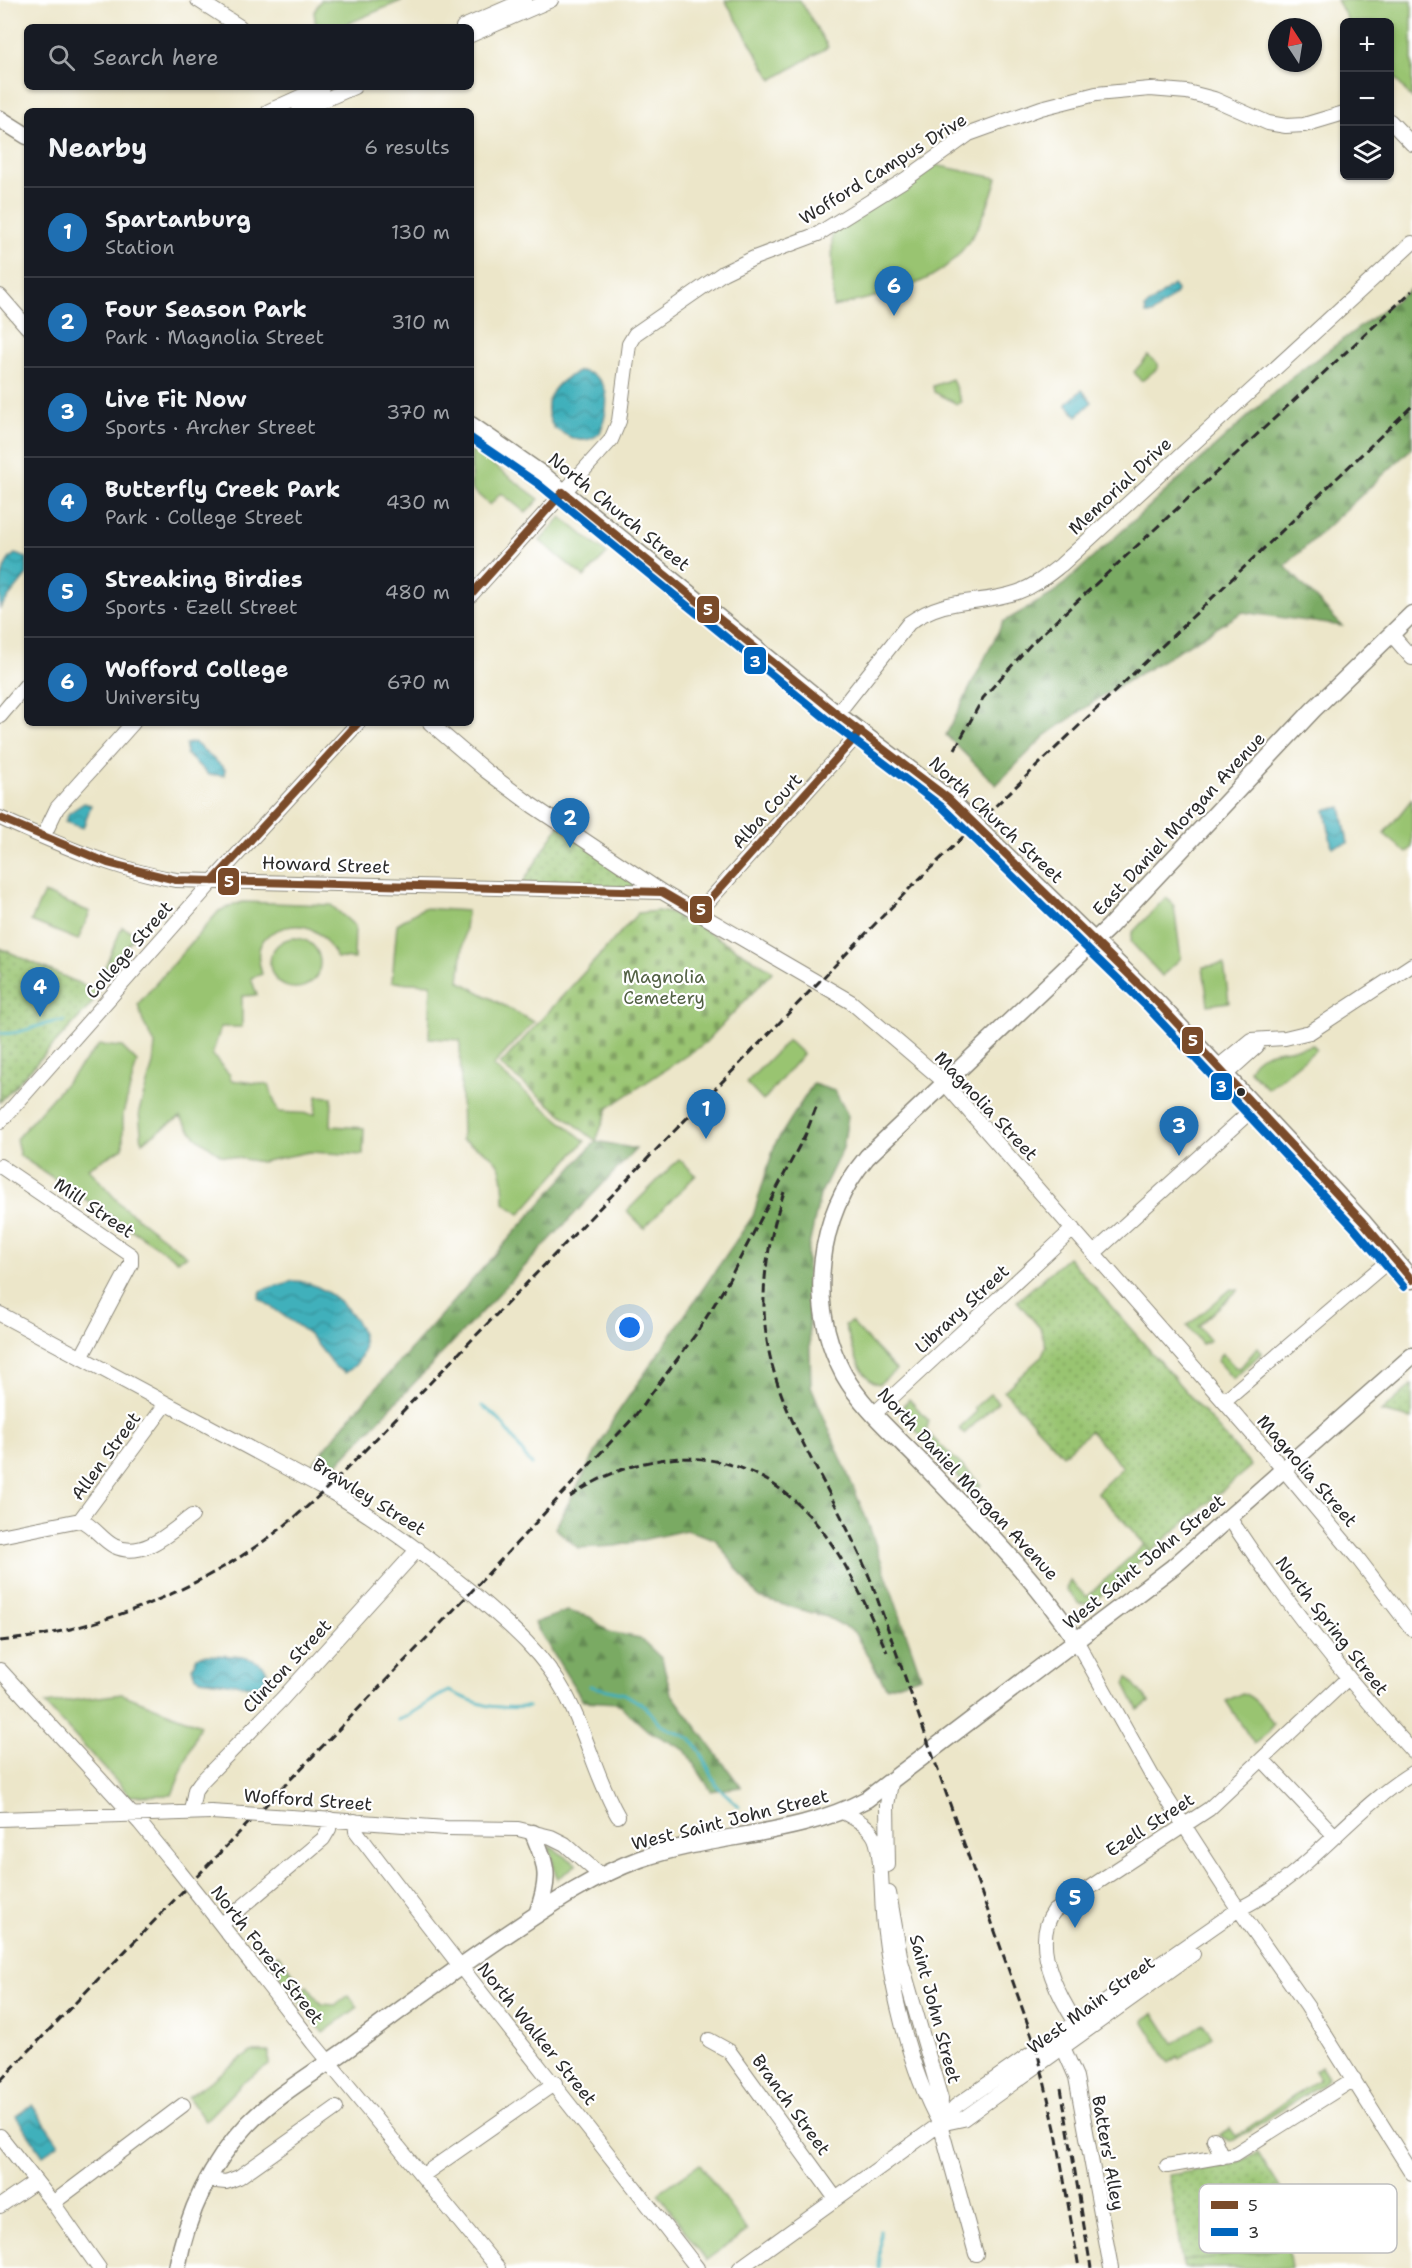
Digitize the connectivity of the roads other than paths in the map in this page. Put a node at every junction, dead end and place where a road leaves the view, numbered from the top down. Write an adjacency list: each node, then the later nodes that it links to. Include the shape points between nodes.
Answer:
1 (198, 0): 4 (street)
2 (525, 0): 5 (street)
3 (551, 0): 6 (street)
4 (235, 24)
5 (470, 24)
6 (474, 34)
7 (325, 90): 8 (street); 9 (street)
8 (277, 108)
9 (303, 108)
10 (1340, 114): 19 (street, Wofford Campus Drive, via 1286,126 1187,92 1131,90 1062,101 969,134 818,234 723,273 635,334 629,344 615,434)
11 (0, 119): 13 (main road)
12 (1394, 126): 14 (street)
13 (24, 134)
14 (1412, 144)
15 (1412, 243): 25 (street, Memorial Drive, via 1061,565 1019,592 951,603 921,614 909,623)
16 (0, 296): 17 (street)
17 (24, 324)
18 (474, 427): 19 (main road, North Church Street)
19 (563, 492): 20 (street); 25 (main road, North Church Street)
20 (474, 593)
21 (1412, 614): 22 (main road, East Daniel Morgan Avenue)
22 (1391, 634): 23 (street); 36 (main road, East Daniel Morgan Avenue, via 1313,710)
23 (1412, 658)
24 (24, 688): 26 (street)
25 (837, 714): 30 (main road, North Church Street)
26 (0, 716)
27 (130, 726): 32 (street, via 57,808)
28 (355, 726): 33 (street, College Street)
29 (434, 726): 34 (street, Magnolia Street, via 533,806)
30 (861, 731): 35 (street, Alba Court); 36 (main road, North Church Street, bridge, via 949,799)
31 (0, 818): 32 (street, Howard Street)
32 (43, 837): 33 (street, Howard Street, via 147,874)
33 (213, 881): 34 (street, Howard Street); 41 (street, College Street)
34 (662, 892): 35 (street, Magnolia Street)
35 (698, 913): 39 (street, Magnolia Street, via 851,1002)
36 (1096, 940): 38 (main road, North Church Street); 39 (main road, East Daniel Morgan Avenue)
37 (1412, 965): 38 (street, via 1310,1032 1258,1040)
38 (1222, 1071): 40 (main road, North Church Street)
39 (945, 1083): 43 (street, Magnolia Street); 52 (main road, North Daniel Morgan Avenue, via 856,1170 829,1222 822,1296 831,1342 846,1377)
40 (1255, 1107): 44 (street); 45 (main road, North Church Street)
41 (0, 1122)
42 (0, 1166): 49 (street, Mill Street, via 131,1255 131,1264)
43 (1073, 1229): 44 (street, Magnolia Street); 52 (street, Library Street)
44 (1094, 1253): 50 (street, Magnolia Street)
45 (1393, 1257): 46 (main road, North Church Street); 50 (street)
46 (1412, 1280)
47 (0, 1314): 49 (street, Brawley Street)
48 (1412, 1356): 53 (main road, West Saint John Street)
49 (81, 1358): 51 (street, Brawley Street)
50 (1224, 1401): 53 (street, Magnolia Street)
51 (166, 1404): 56 (street, Allen Street); 58 (street, Brawley Street, via 333,1493)
52 (875, 1413): 60 (main road, North Daniel Morgan Avenue, via 1044,1594)
53 (1284, 1470): 55 (main road, West Saint John Street); 59 (street, Magnolia Street)
54 (192, 1516): 56 (street, via 137,1551 112,1545)
55 (1230, 1519): 60 (main road, West Saint John Street); 62 (street, North Spring Street, via 1258,1563)
56 (80, 1520): 57 (street, Allen Street)
57 (0, 1536)
58 (418, 1549): 67 (street, Clinton Street, via 200,1783); 70 (street, Brawley Street, via 514,1629 549,1669 575,1714 605,1794)
59 (1412, 1629)
60 (1077, 1642): 66 (main road, West Saint John Street); 74 (street, North Daniel Morgan Avenue)
61 (0, 1670): 69 (street, North Forest Street)
62 (1347, 1678): 63 (street, North Spring Street); 64 (street, Ezell Street)
63 (1412, 1751)
64 (1262, 1759): 74 (street, Ezell Street, via 1209,1809); 76 (street)
65 (1412, 1773): 76 (street, West Main Street, via 1392,1785)
66 (891, 1783): 68 (main road, West Saint John Street); 90 (street, Saint John Street, via 886,1805 894,1925 941,2098)
67 (191, 1811): 69 (street, Wofford Street); 72 (street, Wofford Street, bridge)
68 (843, 1812): 77 (main road, West Saint John Street, via 771,1831 690,1845); 90 (street, Saint John Street, via 862,1822 875,1837 884,1927 901,2016 930,2106)
69 (130, 1813): 71 (street, Wofford Street); 80 (street, North Forest Street, bridge)
70 (618, 1816)
71 (0, 1819)
72 (330, 1819): 73 (street, Wofford Street); 80 (street, via 323,1839)
73 (355, 1821): 75 (street, Wofford Street); 81 (street, North Walker Street, via 356,1831)
74 (1184, 1826): 78 (street, North Daniel Morgan Avenue); 82 (street, Ezell Street, via 1061,1905 1048,1919 1044,1942 1055,1980)
75 (533, 1833): 77 (street, Wofford Street, via 565,1844); 79 (main road, via 544,1858 547,1886)
76 (1335, 1836): 78 (street, West Main Street)
77 (600, 1875): 79 (main road, West Saint John Street)
78 (1242, 1913): 82 (street, West Main Street); 84 (street, West Main Street); 86 (street, North Daniel Morgan Avenue)
79 (537, 1914): 81 (main road, West Saint John Street)
80 (222, 1924): 85 (street, North Forest Street)
81 (459, 1966): 85 (main road, West Saint John Street); 87 (street, North Walker Street)
82 (1076, 2023): 90 (street, West Main Street, via 956,2106)
83 (709, 2040): 99 (street, Branch Street, via 729,2051)
84 (1063, 2047): 90 (street, West Main Street, via 963,2119); 108 (street, Batters' Alley, via 1076,2077)
85 (329, 2062): 96 (street, North Forest Street); 97 (main road, West Saint John Street, via 248,2124)
86 (1354, 2079): 93 (street, via 1252,2144); 95 (street, North Daniel Morgan Avenue)
87 (555, 2083): 96 (street); 106 (street, North Walker Street)
88 (183, 2105): 100 (street)
89 (336, 2108): 97 (street, via 239,2177 226,2182)
90 (940, 2124): 99 (street, West Main Street); 102 (street)
91 (0, 2136): 98 (street)
92 (1214, 2139): 93 (street)
93 (1222, 2157): 94 (street)
94 (1167, 2166)
95 (1412, 2173)
96 (423, 2175): 103 (street, North Forest Street)
97 (206, 2180): 105 (main road, West Saint John Street, via 190,2216)
98 (35, 2182): 100 (street); 101 (street)
99 (836, 2199): 107 (street, West Main Street)
100 (53, 2203): 104 (street)
101 (0, 2206)
102 (976, 2254)
103 (491, 2266)
104 (99, 2268)
105 (177, 2268)
106 (697, 2268)
107 (740, 2268)
108 (1111, 2268)

